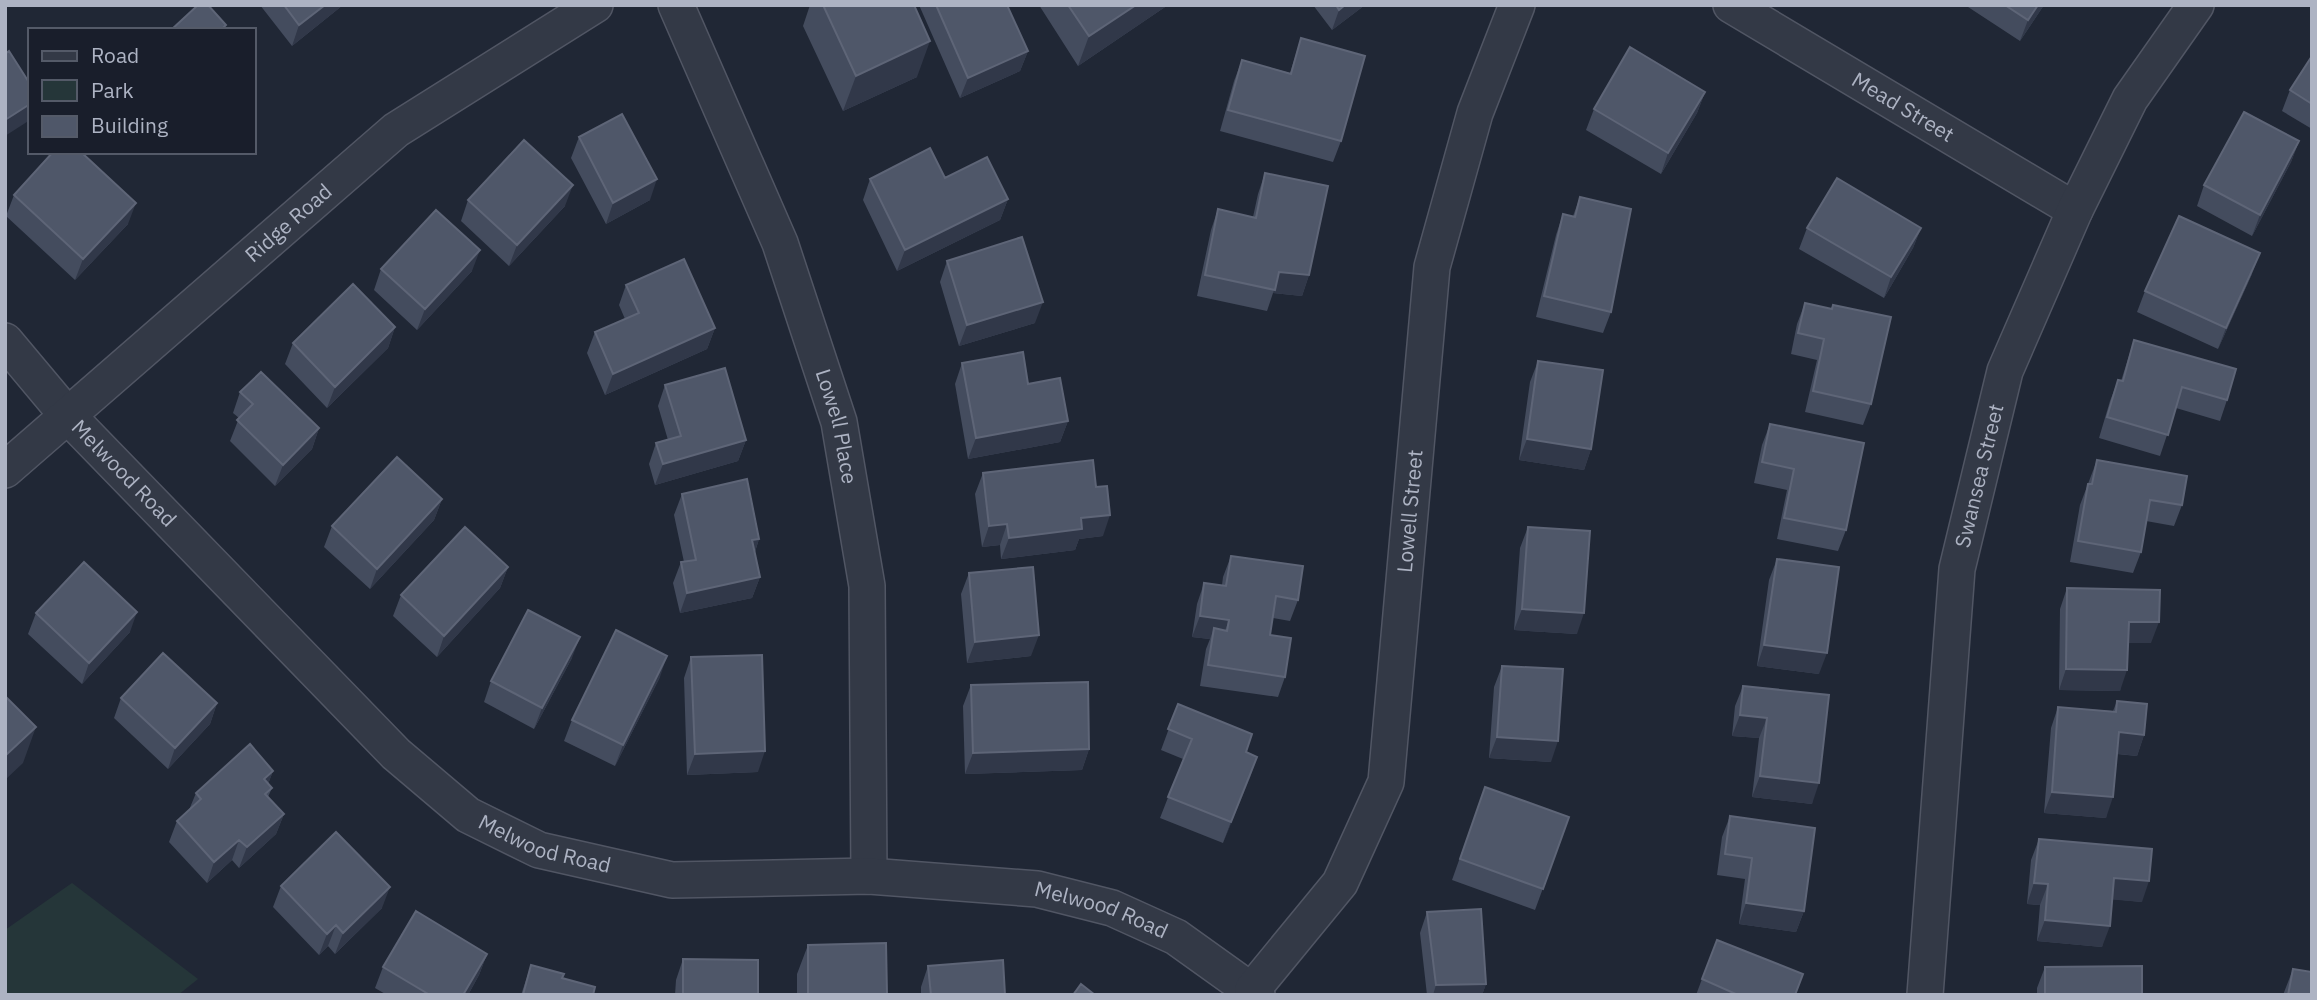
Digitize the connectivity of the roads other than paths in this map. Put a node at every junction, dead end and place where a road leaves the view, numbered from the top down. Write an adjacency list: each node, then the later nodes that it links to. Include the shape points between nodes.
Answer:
1 (595, 5): 8 (street, Ridge Road, via 396,131)
2 (676, 5): 10 (street, Lowell Place, via 780,243 839,422 867,586)
3 (1517, 5): 11 (street, Lowell Street, via 1475,113 1432,267 1385,782 1340,883)
4 (1731, 5): 6 (street, Mead Street)
5 (2196, 5): 6 (street, Swansea Street, via 2130,99)
6 (2075, 210): 12 (street, Swansea Street, via 2006,371 1957,569)
7 (5, 341): 8 (street, Melwood Road)
8 (68, 415): 9 (street, Ridge Road); 10 (street, Melwood Road, via 396,754 468,815 539,850 672,880)
9 (5, 470)
10 (869, 876): 11 (street, Melwood Road, via 1037,889 1112,908 1176,937)
11 (1255, 992)
12 (1925, 995)

